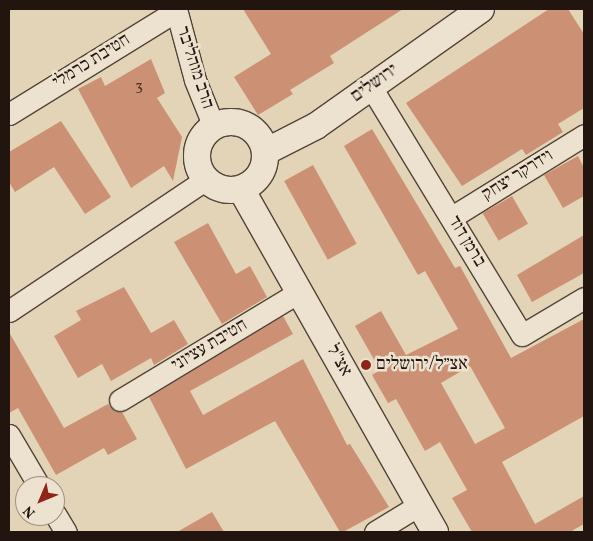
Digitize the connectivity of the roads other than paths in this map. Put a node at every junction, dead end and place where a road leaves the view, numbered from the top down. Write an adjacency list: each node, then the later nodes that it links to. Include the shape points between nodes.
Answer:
1 (481, 9): 3 (street, ירושלים)
2 (176, 10): 4 (street, חטיבת כרמלי); 5 (street, הרב מוהליבר, via 194,80)
3 (371, 87): 7 (street, ירושלים, via 316,126); 10 (street, ברמן דוד)
4 (9, 114)
5 (214, 127): 7 (street, via 230,123 246,126 258,137); 8 (street, via 200,142 198,151 198,161)
6 (584, 135): 10 (street, וידרקר יצחק)
7 (265, 152): 9 (street, via 260,175)
8 (206, 180): 9 (street, via 222,189); 13 (street)
9 (241, 189): 11 (street, אצ"ל)
10 (452, 217): 12 (street, ברמן דוד, via 522,335)
11 (299, 292): 14 (street, חטיבת עציוני); 17 (street, אצ"ל)
12 (584, 298)
13 (9, 311)
14 (120, 400)
15 (9, 435): 16 (street)
16 (33, 476)
17 (420, 505): 18 (street); 19 (street, אצ"ל)
18 (375, 532)
19 (435, 532)

